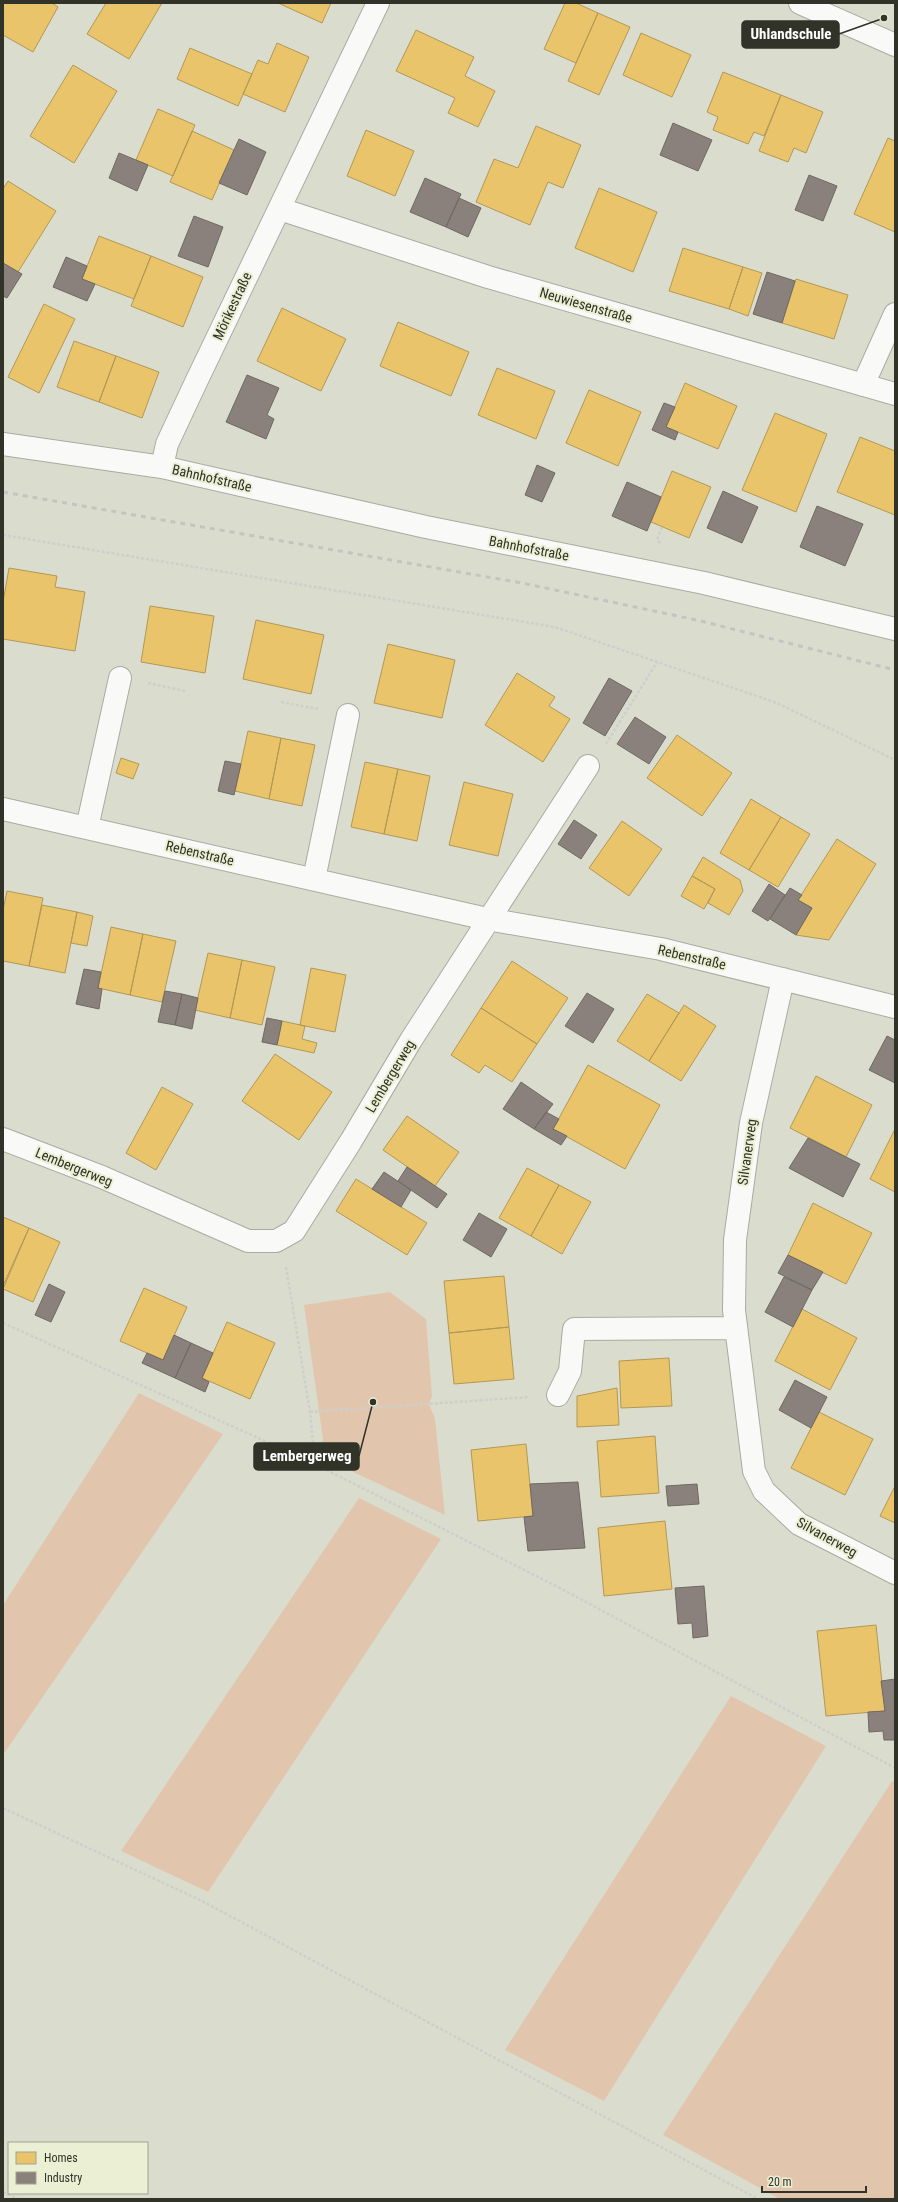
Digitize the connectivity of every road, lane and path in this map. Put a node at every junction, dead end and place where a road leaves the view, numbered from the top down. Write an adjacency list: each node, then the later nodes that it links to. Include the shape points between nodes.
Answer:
1 (378, 3): 4 (street, Mörikestraße)
2 (800, 3): 3 (street)
3 (895, 45)
4 (280, 209): 6 (street, Neuwiesenstraße, via 488,277); 9 (street, Mörikestraße, via 267,231 167,444)
5 (895, 314): 6 (street)
6 (863, 385): 7 (street, Neuwiesenstraße)
7 (895, 394)
8 (3, 444): 9 (street)
9 (162, 467): 11 (street, Bahnhofstraße, via 426,527 704,583)
10 (3, 535): 12 (path, via 555,627)
11 (895, 629)
12 (656, 662): 17 (path, via 777,704); 18 (path, via 604,746)
13 (120, 678): 14 (path); 20 (street)
14 (185, 691)
15 (281, 702): 16 (path)
16 (348, 715): 21 (street)
17 (895, 760)
18 (588, 766): 22 (street)
19 (3, 809): 20 (street, Rebenstraße)
20 (87, 828): 21 (street, Rebenstraße)
21 (314, 879): 22 (street, Rebenstraße)
22 (487, 919): 23 (street, Rebenstraße, via 661,949); 26 (street, Lembergerweg, via 294,1231)
23 (783, 979): 24 (street, Rebenstraße); 28 (street, Silvanerweg, via 751,1123 738,1217 735,1240)
24 (895, 1007)
25 (3, 1138): 26 (street, Lembergerweg, via 248,1241)
26 (276, 1241): 30 (path, via 286,1263)
27 (3, 1323): 31 (path)
28 (736, 1328): 29 (street, via 574,1330 570,1371); 32 (street, Silvanerweg, via 754,1471 764,1491 799,1524)
29 (558, 1395): 30 (path)
30 (310, 1412): 31 (path, via 313,1443)
31 (307, 1460): 33 (path, via 558,1587)
32 (895, 1573)
33 (895, 1768)
34 (3, 1808): 37 (path, via 202,1901)
35 (3, 2192): 36 (path)
36 (18, 2199)
37 (758, 2199)

